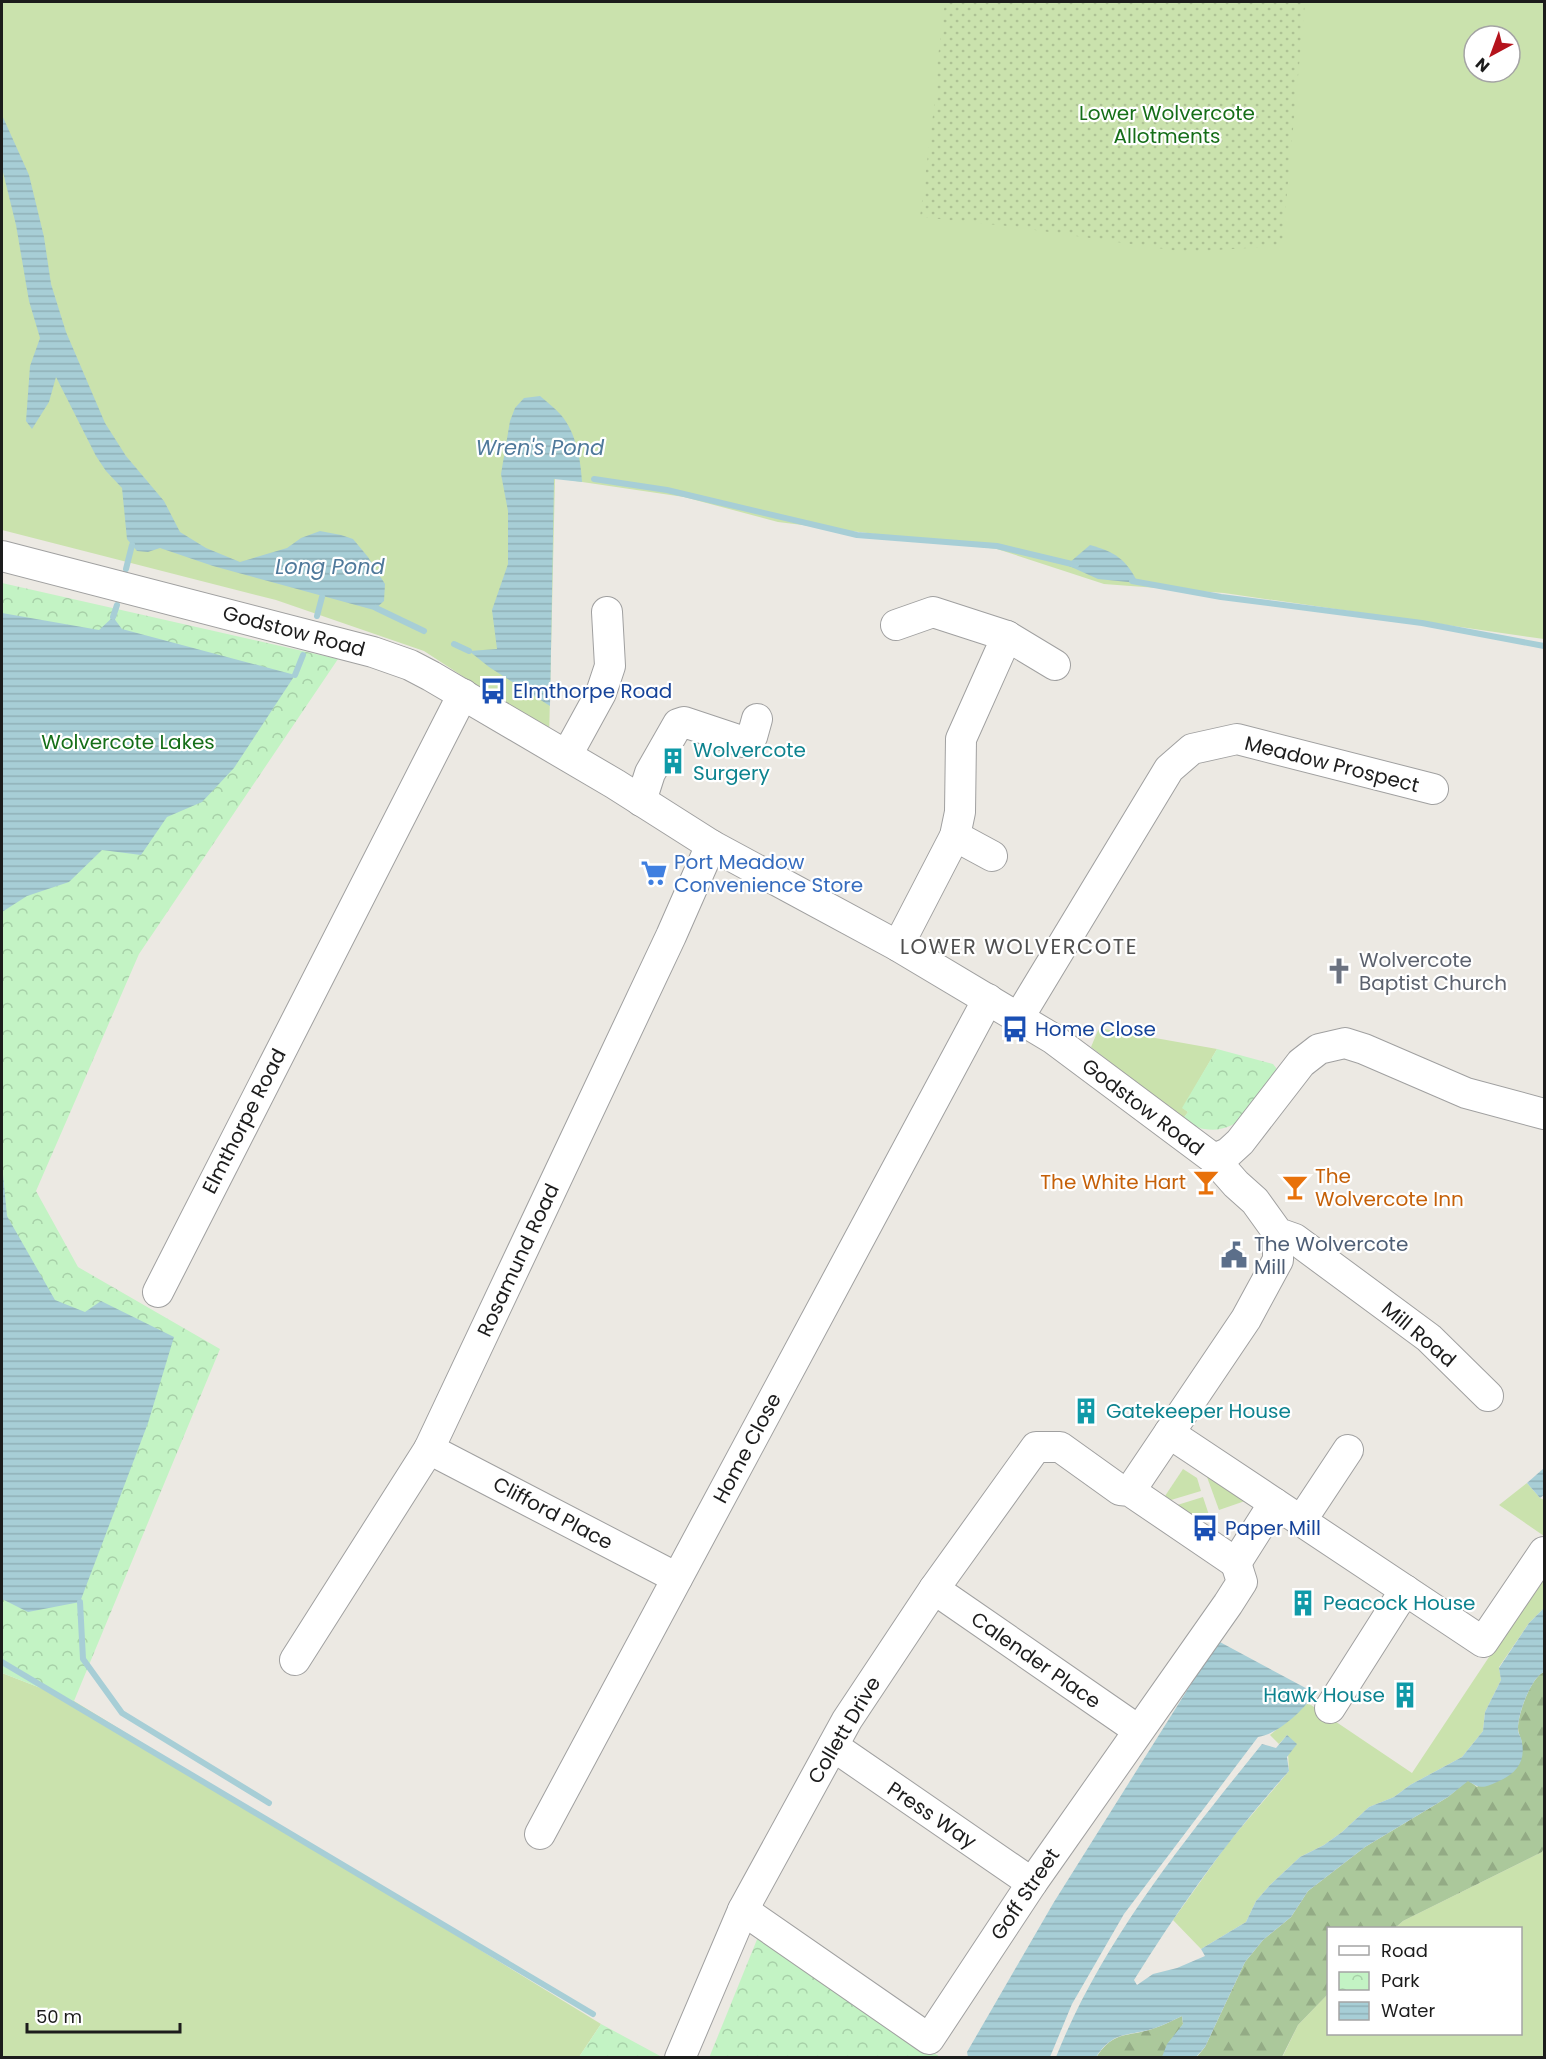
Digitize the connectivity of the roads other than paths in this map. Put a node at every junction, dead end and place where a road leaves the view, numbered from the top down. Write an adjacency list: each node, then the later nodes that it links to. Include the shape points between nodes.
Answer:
1 (2, 556): 6 (street, Godstow Road, via 373,652 410,664)
2 (607, 612): 8 (street, via 610,666 601,693)
3 (896, 625): 4 (street, via 933,612)
4 (1007, 636): 5 (street); 11 (street, via 961,739 960,812)
5 (1055, 665)
6 (463, 694): 8 (street, Godstow Road); 20 (street, Elmthorpe Road)
7 (757, 719): 10 (street, via 752,737 744,742 684,722 678,724 650,773)
8 (567, 755): 10 (street, Godstow Road)
9 (1432, 789): 16 (street, Meadow Prospect, via 1237,739 1192,749 1169,769)
10 (640, 801): 12 (street, Godstow Road)
11 (955, 836): 13 (street); 14 (street)
12 (711, 845): 14 (street, Godstow Road); 23 (street, Rosamund Road)
13 (992, 856)
14 (898, 946): 15 (street, Godstow Road)
15 (988, 999): 16 (street, Godstow Road); 30 (street, Home Close)
16 (1019, 1017): 18 (street, Godstow Road)
17 (1545, 1114): 18 (street, Godstow Road, via 1466,1093 1346,1043 1319,1049 1301,1063 1240,1142)
18 (1214, 1159): 19 (street, Mill Road, via 1255,1201)
19 (1278, 1233): 21 (street, Mill Road, via 1295,1239 1429,1338); 22 (street, via 1278,1260 1267,1283)
20 (158, 1292)
21 (1488, 1396)
22 (1169, 1433): 25 (street); 26 (street)
23 (429, 1449): 30 (street, Clifford Place); 33 (street, Rosamund Road)
24 (1348, 1450): 27 (street)
25 (1130, 1491): 29 (street); 31 (street, Collett Drive, via 1120,1490 1060,1448 1036,1447)
26 (1274, 1503): 27 (street); 29 (street)
27 (1301, 1521): 32 (street)
28 (1545, 1552): 32 (street, via 1483,1642)
29 (1236, 1563): 35 (street, Goff Street, via 1242,1582)
30 (677, 1578): 37 (street, Home Close)
31 (934, 1589): 35 (street, Calender Place); 36 (street, Collett Drive)
32 (1405, 1590): 34 (street)
33 (296, 1660)
34 (1330, 1708)
35 (1138, 1730): 38 (street, Goff Street)
36 (833, 1746): 38 (street, Press Way); 39 (street, Collett Drive)
37 (540, 1834)
38 (1032, 1883): 39 (street, Goff Street, via 929,2039)
39 (743, 1910): 40 (street, Collett Drive)
40 (680, 2058)

